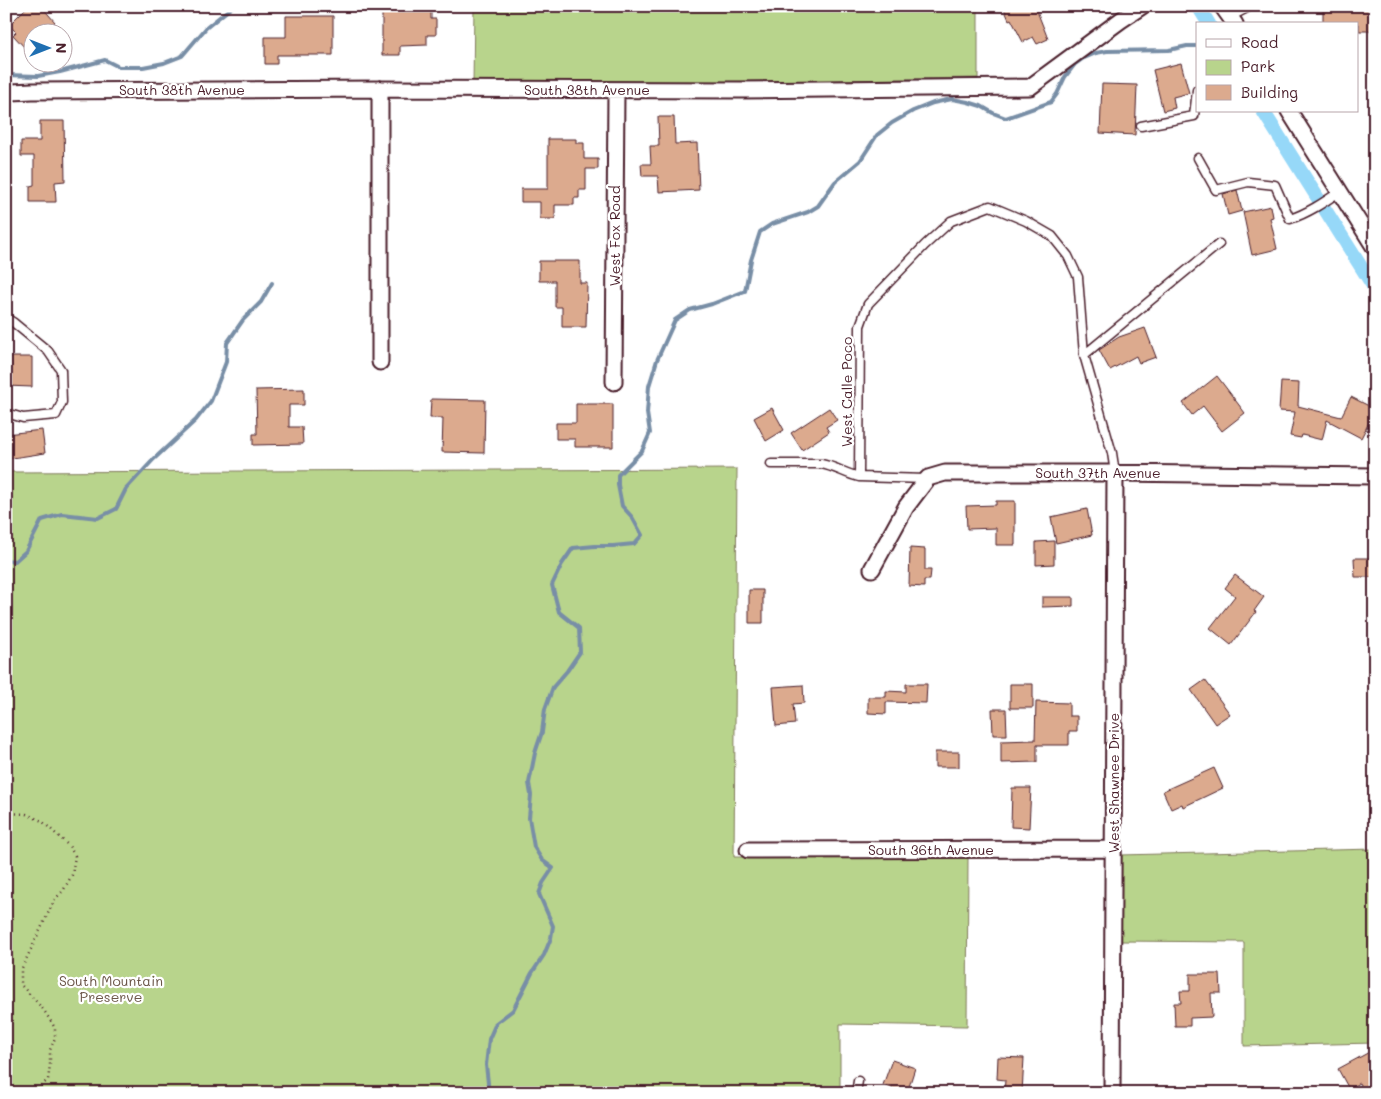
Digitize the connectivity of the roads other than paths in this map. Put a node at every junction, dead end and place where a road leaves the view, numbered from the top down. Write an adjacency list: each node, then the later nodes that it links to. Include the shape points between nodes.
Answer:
1 (1142, 6): 5 (street, South 38th Avenue, via 1030,87)
2 (1251, 6): 3 (lane)
3 (1229, 16)
4 (380, 89): 5 (street, South 38th Avenue); 6 (street, South 38th Avenue, via 32,91); 16 (street)
5 (616, 90): 17 (street, West Fox Road)
6 (6, 95)
7 (1196, 99): 9 (lane, via 1194,116)
8 (1291, 112): 11 (street)
9 (1141, 126)
10 (1198, 158): 11 (lane, via 1216,190 1248,182 1275,185 1290,220)
11 (1339, 192): 13 (street)
12 (1219, 244): 15 (lane)
13 (1375, 248)
14 (6, 318): 18 (lane, via 48,351 61,370 62,402 56,416 23,418)
15 (1084, 355): 20 (lane, West Calle Poco); 22 (lane, West Calle Poco, via 1078,277 1068,256 1052,236 990,206 951,221 868,304 860,326)
16 (380, 362)
17 (614, 382)
18 (6, 413)
19 (771, 464): 22 (lane, via 821,464)
20 (1115, 473): 21 (street, South 37th Avenue); 23 (street, South 37th Avenue, via 945,473); 25 (street, West Shawnee Drive)
21 (1375, 476)
22 (859, 477): 23 (lane)
23 (928, 478): 24 (street, via 906,508)
24 (872, 568)
25 (1113, 849): 26 (street, South 36th Avenue); 29 (street, West Shawnee Drive)
26 (748, 850)
27 (858, 1081): 28 (lane)
28 (856, 1093)
29 (1112, 1093)

